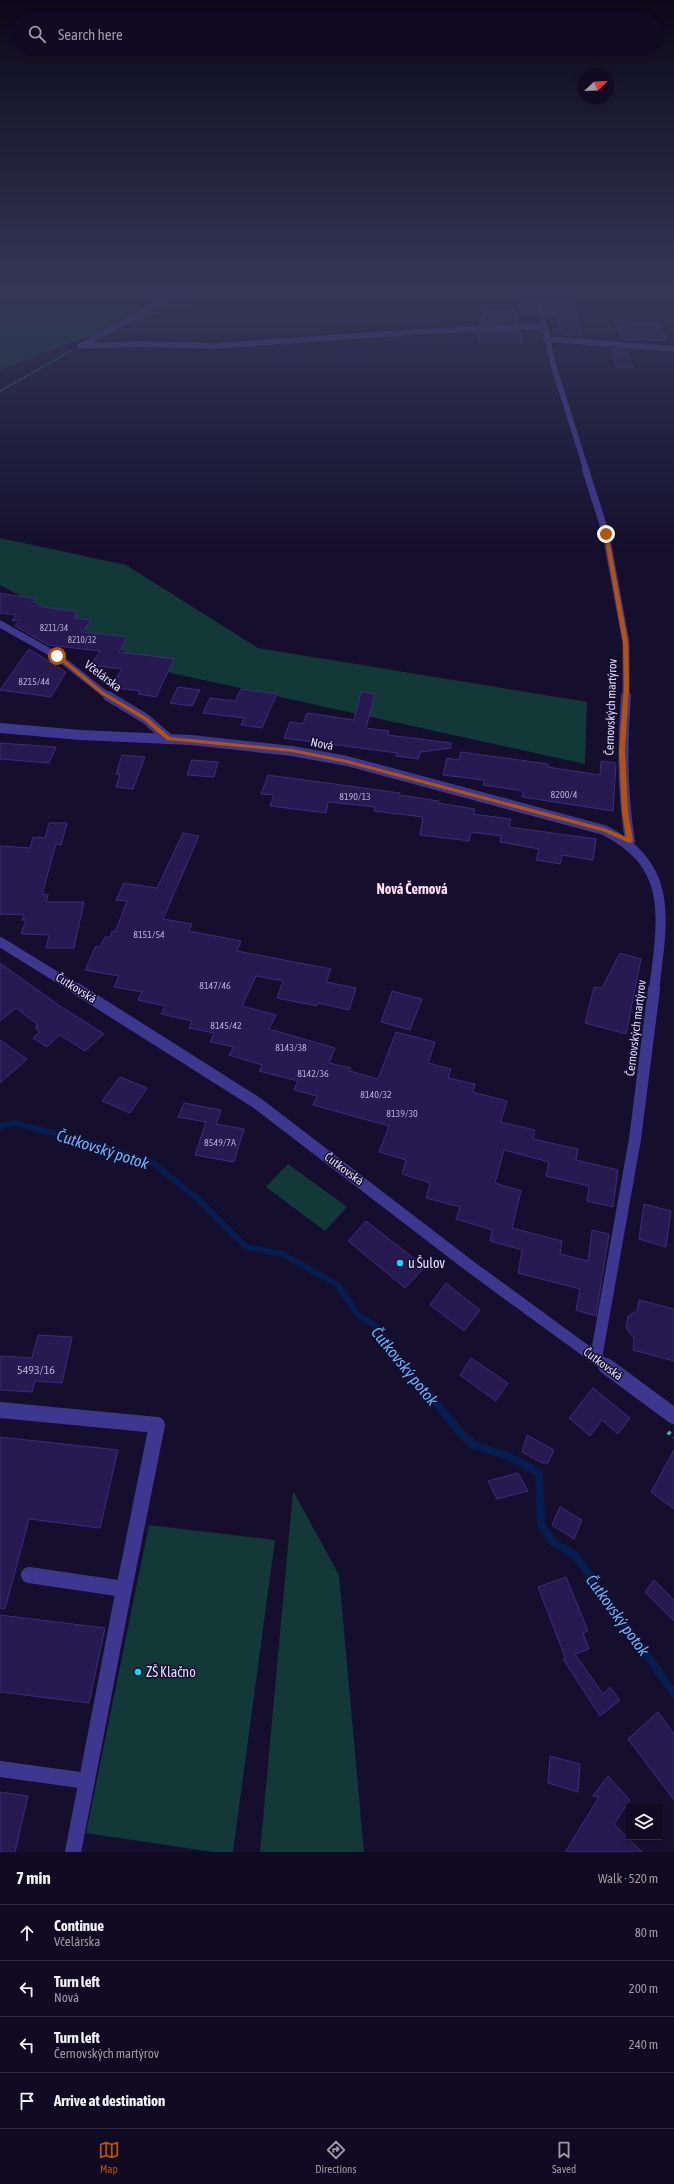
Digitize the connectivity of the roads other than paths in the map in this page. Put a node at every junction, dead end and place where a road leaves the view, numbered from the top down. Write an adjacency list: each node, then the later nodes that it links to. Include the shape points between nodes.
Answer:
1 (557, 377): 5 (street, Černovských martýrov, via 606,534 626,642 627,686 622,750 625,812)
2 (0, 624): 4 (street, Včelárska, via 57,656 103,693 146,719)
3 (0, 728): 4 (street, Nová)
4 (169, 739): 5 (street, Nová, via 292,751 347,761 604,830)
5 (630, 841): 7 (street, Černovských martýrov, via 652,861 662,881 663,915 635,1139)
6 (0, 942): 7 (street, Čutkovská, via 138,1026 257,1103 471,1267)
7 (596, 1358): 9 (street, Čutkovská)
8 (0, 1410): 11 (street, via 157,1425)
9 (674, 1416)
10 (29, 1575): 11 (street)
11 (124, 1588): 13 (street)
12 (0, 1769): 13 (street)
13 (87, 1781): 14 (street)
14 (73, 1852)

